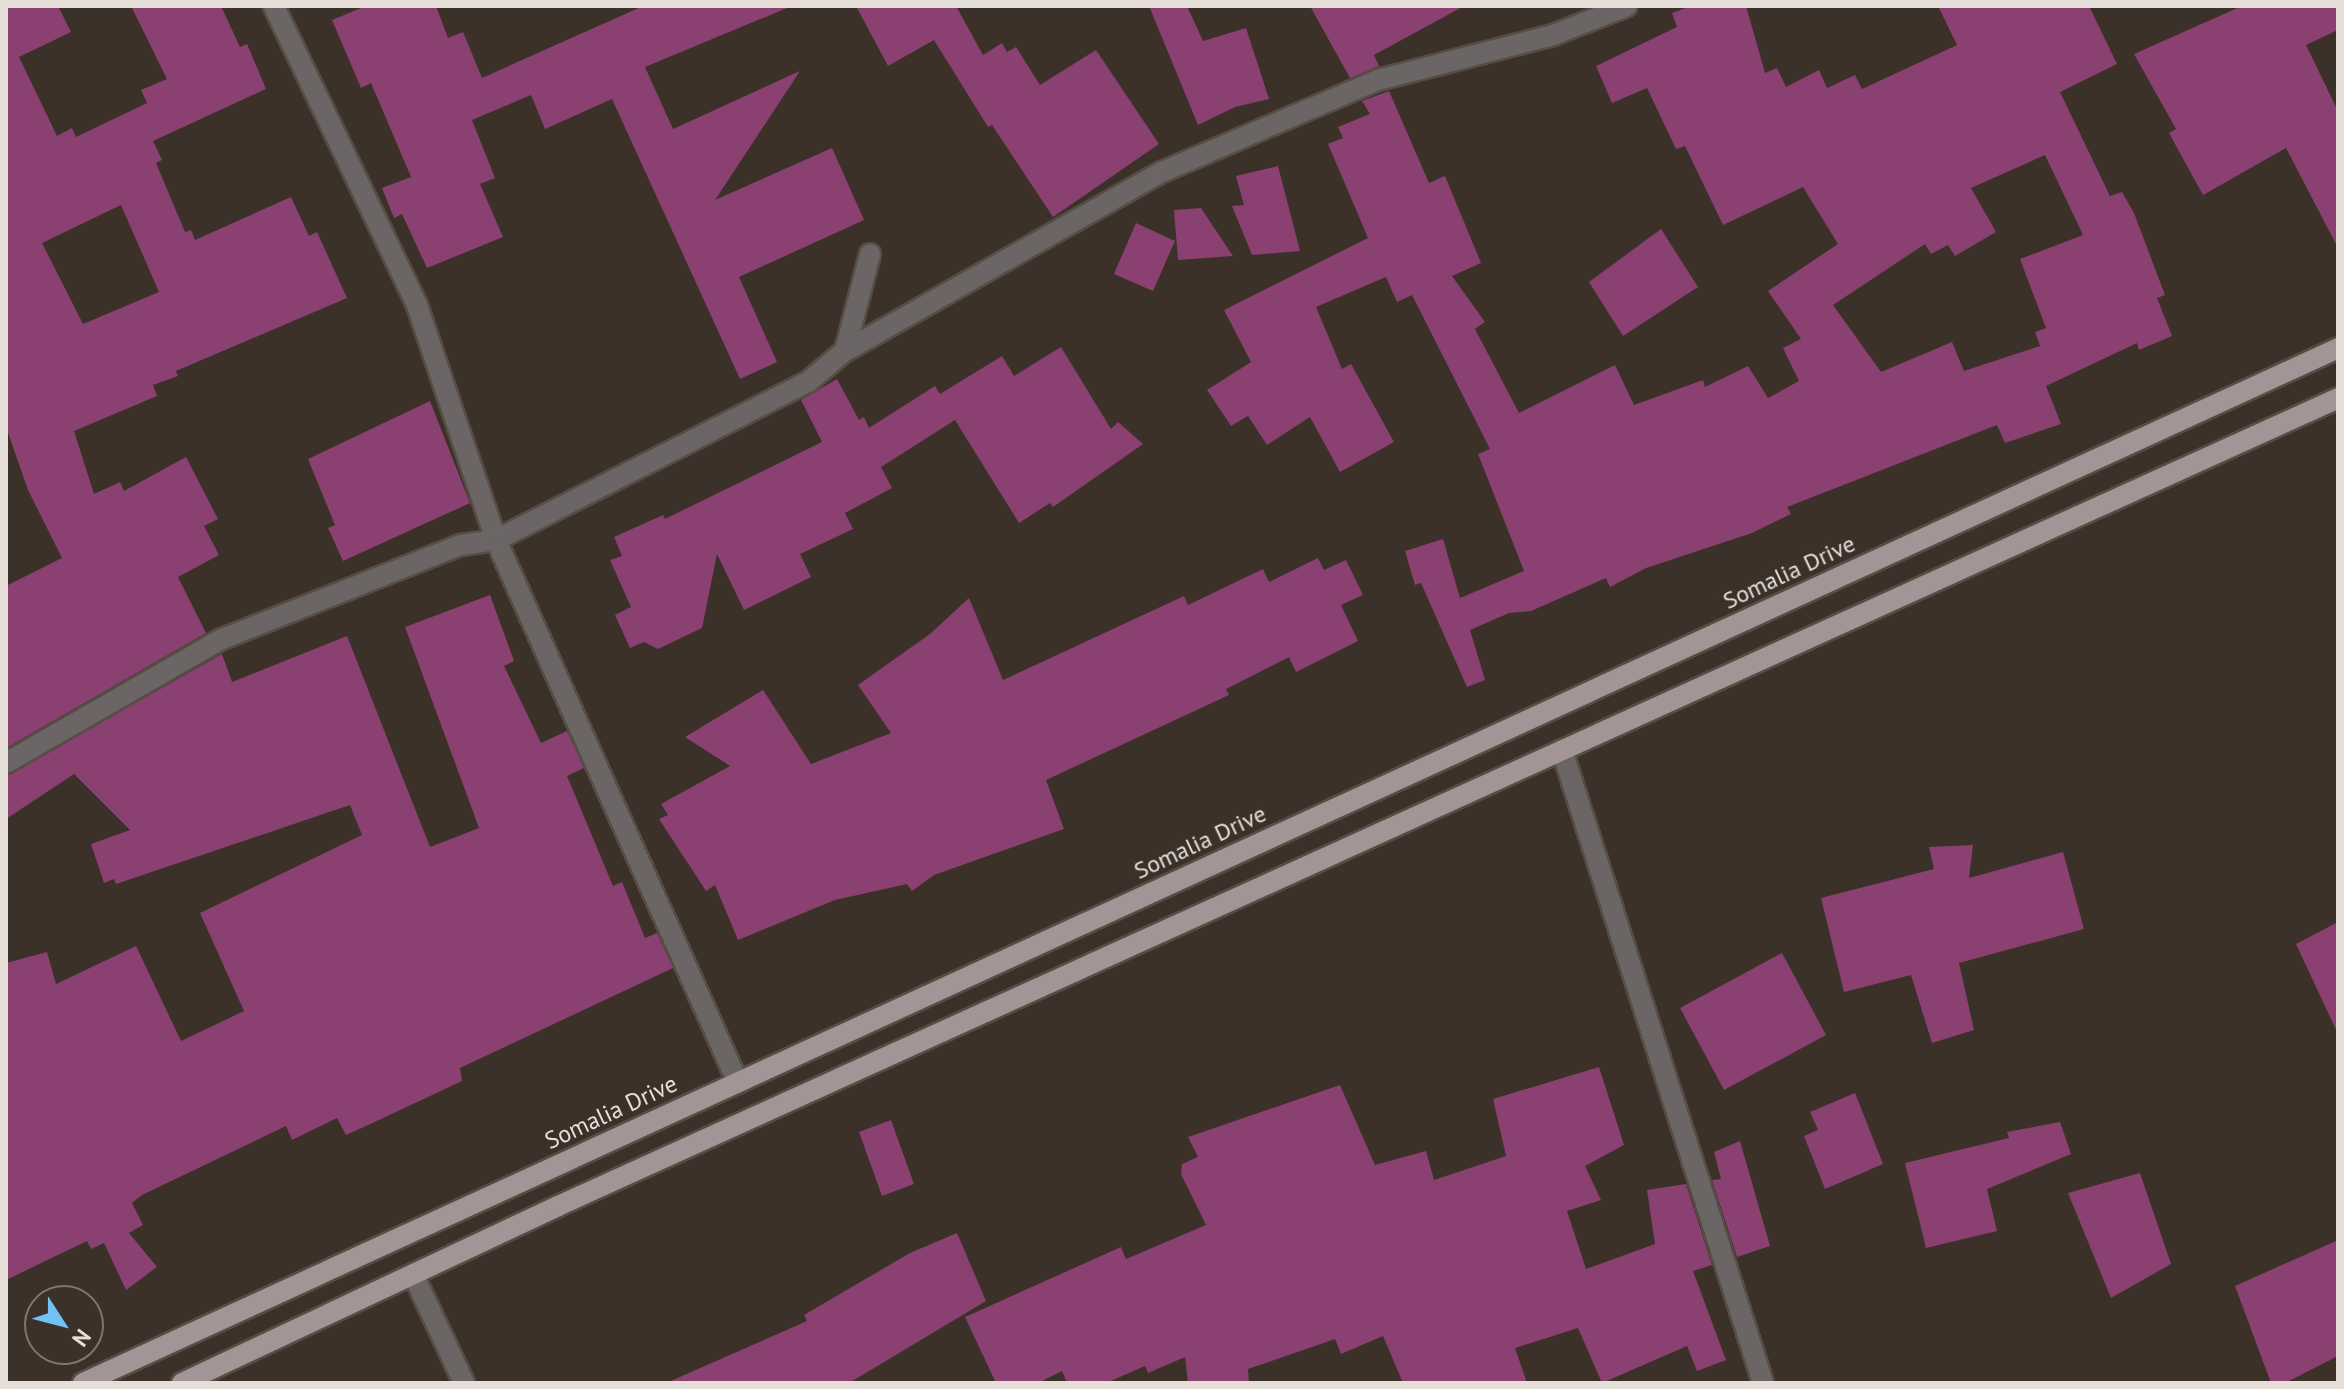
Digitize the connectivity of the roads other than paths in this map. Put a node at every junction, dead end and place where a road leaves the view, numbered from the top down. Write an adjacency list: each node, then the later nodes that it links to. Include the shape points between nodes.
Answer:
1 (274, 6): 7 (street, via 417,305)
2 (1627, 6): 5 (street, via 1553,35 1378,80 1162,172)
3 (870, 254): 5 (street)
4 (2338, 348): 10 (main road, Somalia Drive)
5 (845, 351): 7 (street, via 808,382)
6 (2338, 398): 8 (main road)
7 (496, 540): 9 (street, via 461,545 222,639); 10 (street)
8 (1562, 750): 11 (main road); 15 (street)
9 (6, 763)
10 (738, 1083): 12 (main road, Somalia Drive)
11 (413, 1274): 13 (main road); 14 (street)
12 (83, 1383)
13 (182, 1383)
14 (464, 1383)
15 (1763, 1383)

